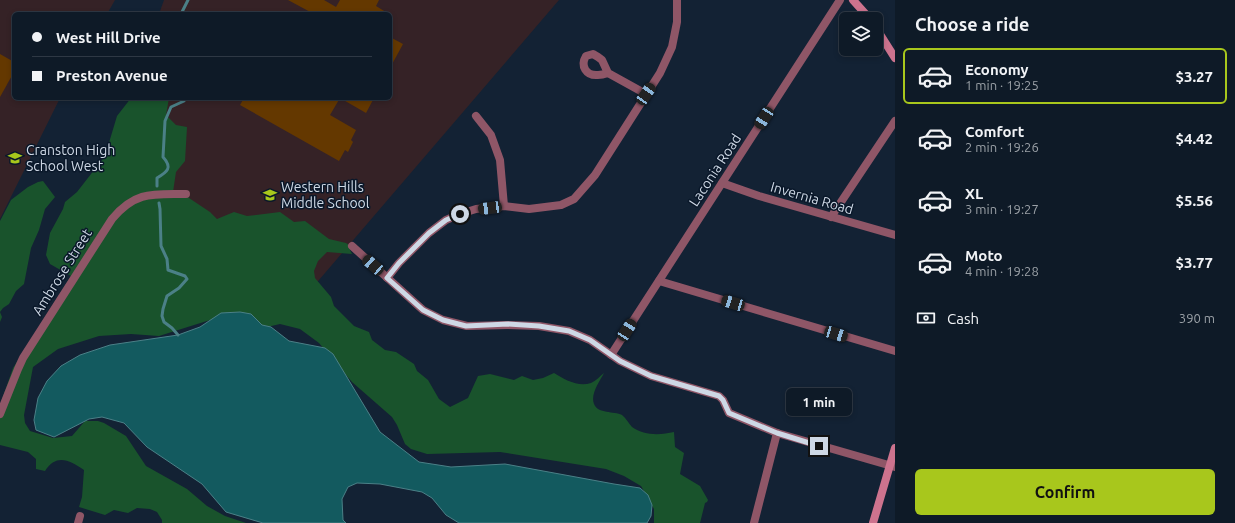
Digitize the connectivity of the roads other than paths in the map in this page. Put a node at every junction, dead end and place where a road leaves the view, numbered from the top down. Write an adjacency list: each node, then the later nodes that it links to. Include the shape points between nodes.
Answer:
1 (677, 0): 8 (street, via 677,22 672,47 660,74)
2 (840, 0): 11 (street, Laconia Road)
3 (853, 0): 4 (main road)
4 (864, 12)
5 (883, 39): 6 (main road)
6 (895, 58)
7 (608, 73): 8 (street)
8 (646, 94): 13 (street, via 595,175 574,199 561,205 529,209)
9 (476, 116): 13 (street, via 491,135 500,160)
10 (895, 121): 14 (street)
11 (722, 183): 14 (street, Invernia Road); 18 (street, Laconia Road)
12 (186, 194): 21 (street, Ambrose Street, via 142,196 119,210 23,358)
13 (504, 206): 17 (street, via 476,209 446,220 429,233)
14 (831, 217): 15 (street, Invernia Road)
15 (895, 235)
16 (352, 246): 17 (street)
17 (387, 278): 20 (street, via 423,310 443,320 466,326 508,324 569,331 590,340)
18 (659, 281): 19 (street); 20 (street, Laconia Road)
19 (895, 351)
20 (611, 355): 22 (street, via 651,376 719,396 729,413)
21 (0, 414)
22 (777, 433): 24 (street); 25 (street)
23 (895, 448): 24 (main road)
24 (892, 467): 26 (main road)
25 (754, 523)
26 (873, 523)

